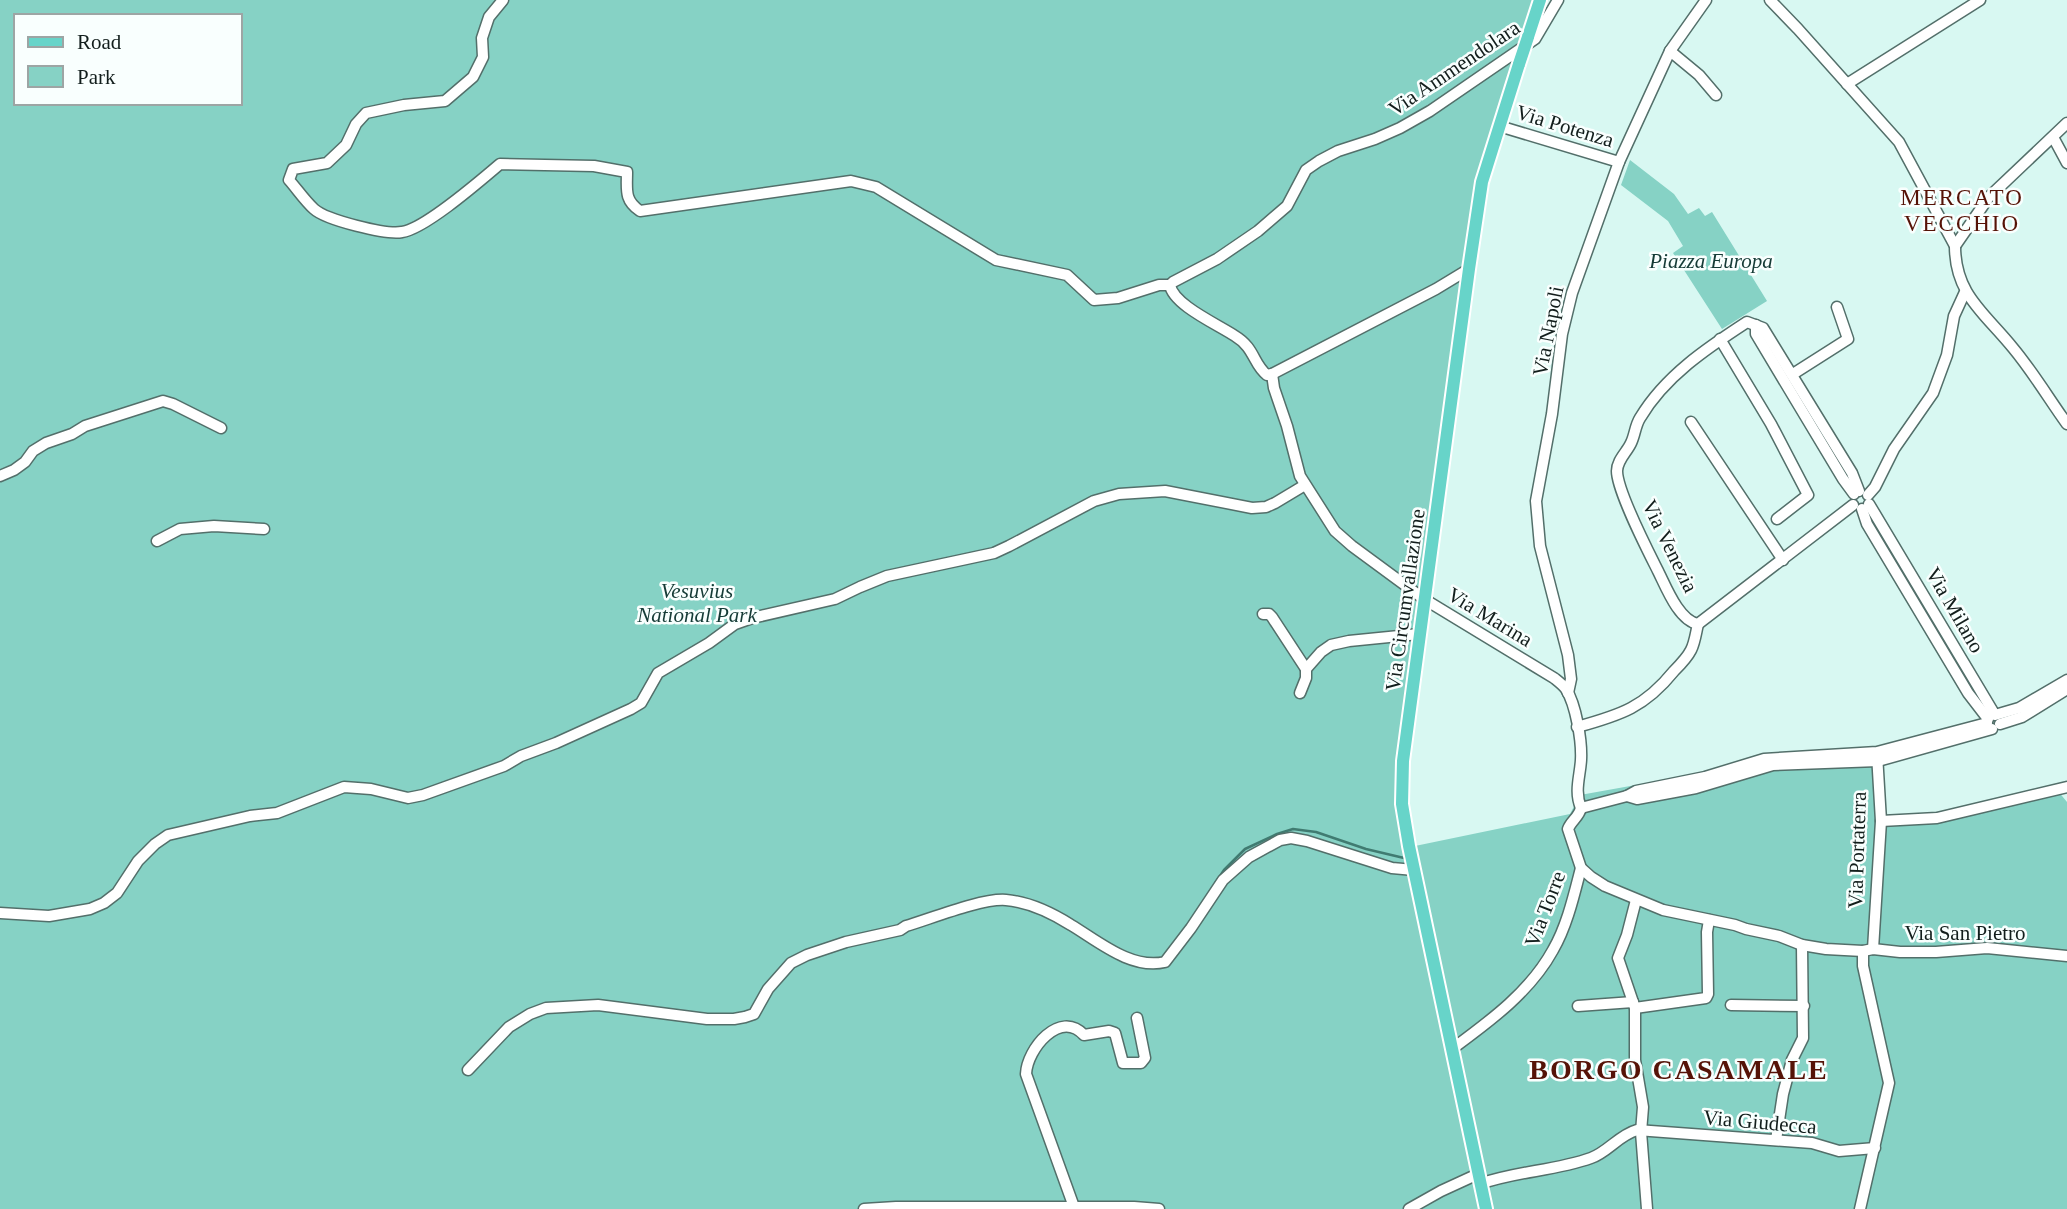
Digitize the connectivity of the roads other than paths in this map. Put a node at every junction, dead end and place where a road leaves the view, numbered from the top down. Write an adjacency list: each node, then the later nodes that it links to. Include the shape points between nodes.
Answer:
1 (503, 0): 17 (street, Via Ammendolara, via 489,17 482,38 483,57 473,77 445,101 366,113 346,145 327,163 293,169 289,180 315,210 336,220 402,233 420,226 500,164 594,166 627,172 627,194 640,211 851,181 876,187 996,261 1068,275 1094,300 1118,299)
2 (1540, 0): 11 (main road, Via Circumvallazione, bridge)
3 (1559, 0): 17 (street, Via Ammendolara, via 1535,39 1400,128 1319,161 1306,170 1287,206 1258,231)
4 (1706, 0): 7 (street, Via Napoli)
5 (1770, 0): 8 (street)
6 (1980, 0): 8 (street)
7 (1670, 51): 9 (street); 13 (street, Via Napoli)
8 (1847, 84): 15 (street, via 1899,142)
9 (1716, 95)
10 (2067, 123): 12 (street)
11 (1499, 126): 13 (street, Via Potenza); 16 (main road, Via Circumvallazione, via 1482,182)
12 (2053, 137): 14 (street); 15 (street, via 1989,197)
13 (1619, 162): 41 (street, Via Napoli, via 1572,293 1536,501 1540,546 1568,655)
14 (2067, 163)
15 (1955, 246): 18 (street, via 1955,263)
16 (1469, 269): 22 (street); 34 (main road, Via Circumvallazione)
17 (1170, 285): 22 (street, via 1180,300 1247,345 1262,371)
18 (1965, 292): 25 (street, via 2014,348); 29 (street, Via Venezia, via 1933,393 1894,449 1875,487)
19 (1837, 307): 23 (street, via 1848,339)
20 (1756, 325): 21 (street, via 1747,322); 23 (street, Via Milano, via 1763,328); 29 (street, Via Milano, via 1756,334 1843,479)
21 (1720, 339): 30 (street, via 1808,495); 36 (street, Via Venezia, via 1685,365 1648,405 1617,474 1670,594 1687,620)
22 (1272, 374): 28 (street)
23 (1793, 374): 29 (street, Via Milano, via 1852,473)
24 (1691, 422): 33 (street)
25 (2067, 424)
26 (221, 428): 27 (street, via 163,401 46,443 14,470)
27 (0, 475)
28 (1305, 485): 34 (street, Via Marina, via 1335,531); 54 (street, via 1266,507 1231,505 1165,491 1094,501 1009,547 887,576 835,599 735,624 658,673 642,703 504,766 423,795 408,798 344,787 277,813 168,835 138,861 104,904 49,916)
29 (1861, 499): 33 (street, Via Venezia); 43 (street, Via Milano, via 1867,524); 44 (street, Via Milano)
30 (1777, 519)
31 (264, 529): 32 (street, via 180,529)
32 (157, 541)
33 (1783, 560): 36 (street, Via Venezia)
34 (1424, 599): 37 (main road, Via Circumvallazione); 41 (street, Via Marina, via 1554,678)
35 (1263, 614): 38 (street, via 1272,617)
36 (1698, 624): 45 (street, via 1688,655 1645,702)
37 (1419, 634): 38 (street, via 1331,645); 51 (main road, Via Circumvallazione, via 1401,790)
38 (1306, 669): 42 (street)
39 (2067, 680): 44 (street)
40 (2067, 689): 44 (street, via 2022,717)
41 (1568, 692): 45 (street, Via Napoli)
42 (1300, 693)
43 (1973, 700): 44 (street, Via Milano); 46 (street, via 1974,718)
44 (1992, 722): 46 (street); 47 (street)
45 (1577, 727): 49 (street, Via Napoli)
46 (1965, 728): 47 (street)
47 (1877, 756): 49 (street, via 1773,765 1696,788 1637,799 1627,796); 50 (street, Via Portaterra)
48 (2067, 787): 50 (street, via 1937,817)
49 (1581, 808): 52 (street, via 1568,829)
50 (1881, 821): 57 (street, Via Portaterra)
51 (1413, 866): 64 (main road, Via Circumvallazione); 65 (street, via 1392,868 1307,841 1280,840 1249,857 1223,880 1160,964 1130,960 1040,909 1020,902 985,902 807,955 791,964 768,989 754,1014 745,1017 707,1018 598,1005 546,1008 509,1027)
52 (1581, 867): 53 (street, Via San Pietro, via 1597,882); 64 (street, Via Torre, via 1552,952 1515,999)
53 (1636, 900): 55 (street, Via San Pietro); 59 (street, via 1618,958)
54 (0, 913)
55 (1709, 920): 56 (street, Via San Pietro); 59 (street, via 1706,998)
56 (1802, 945): 57 (street, Via San Pietro); 62 (street)
57 (1868, 951): 58 (street, Via San Pietro, via 1987,948); 68 (street, Via Portaterra, via 1863,965 1889,1083)
58 (2067, 956)
59 (1634, 1005): 61 (street); 66 (street)
60 (1731, 1005): 62 (street)
61 (1578, 1006)
62 (1804, 1006): 67 (street, via 1803,1038 1783,1094)
63 (1137, 1018): 70 (street, via 1145,1058 1141,1063 1123,1063 1115,1033 1084,1035 1074,1027 1052,1030 1029,1058 1026,1074)
64 (1452, 1049): 69 (main road, Via Circumvallazione)
65 (468, 1070)
66 (1641, 1132): 67 (street, Via Giudecca); 69 (street, via 1625,1135 1593,1157 1567,1166); 76 (street)
67 (1776, 1140): 68 (street, Via Giudecca, via 1817,1143 1839,1151)
68 (1875, 1148): 77 (street, Via Portaterra)
69 (1479, 1179): 74 (street, via 1441,1191); 75 (main road, Via Circumvallazione)
70 (1074, 1207): 71 (street); 73 (street)
71 (896, 1208): 72 (street)
72 (864, 1209)
73 (1159, 1209)
74 (1409, 1209)
75 (1486, 1209)
76 (1647, 1209)
77 (1860, 1209)

